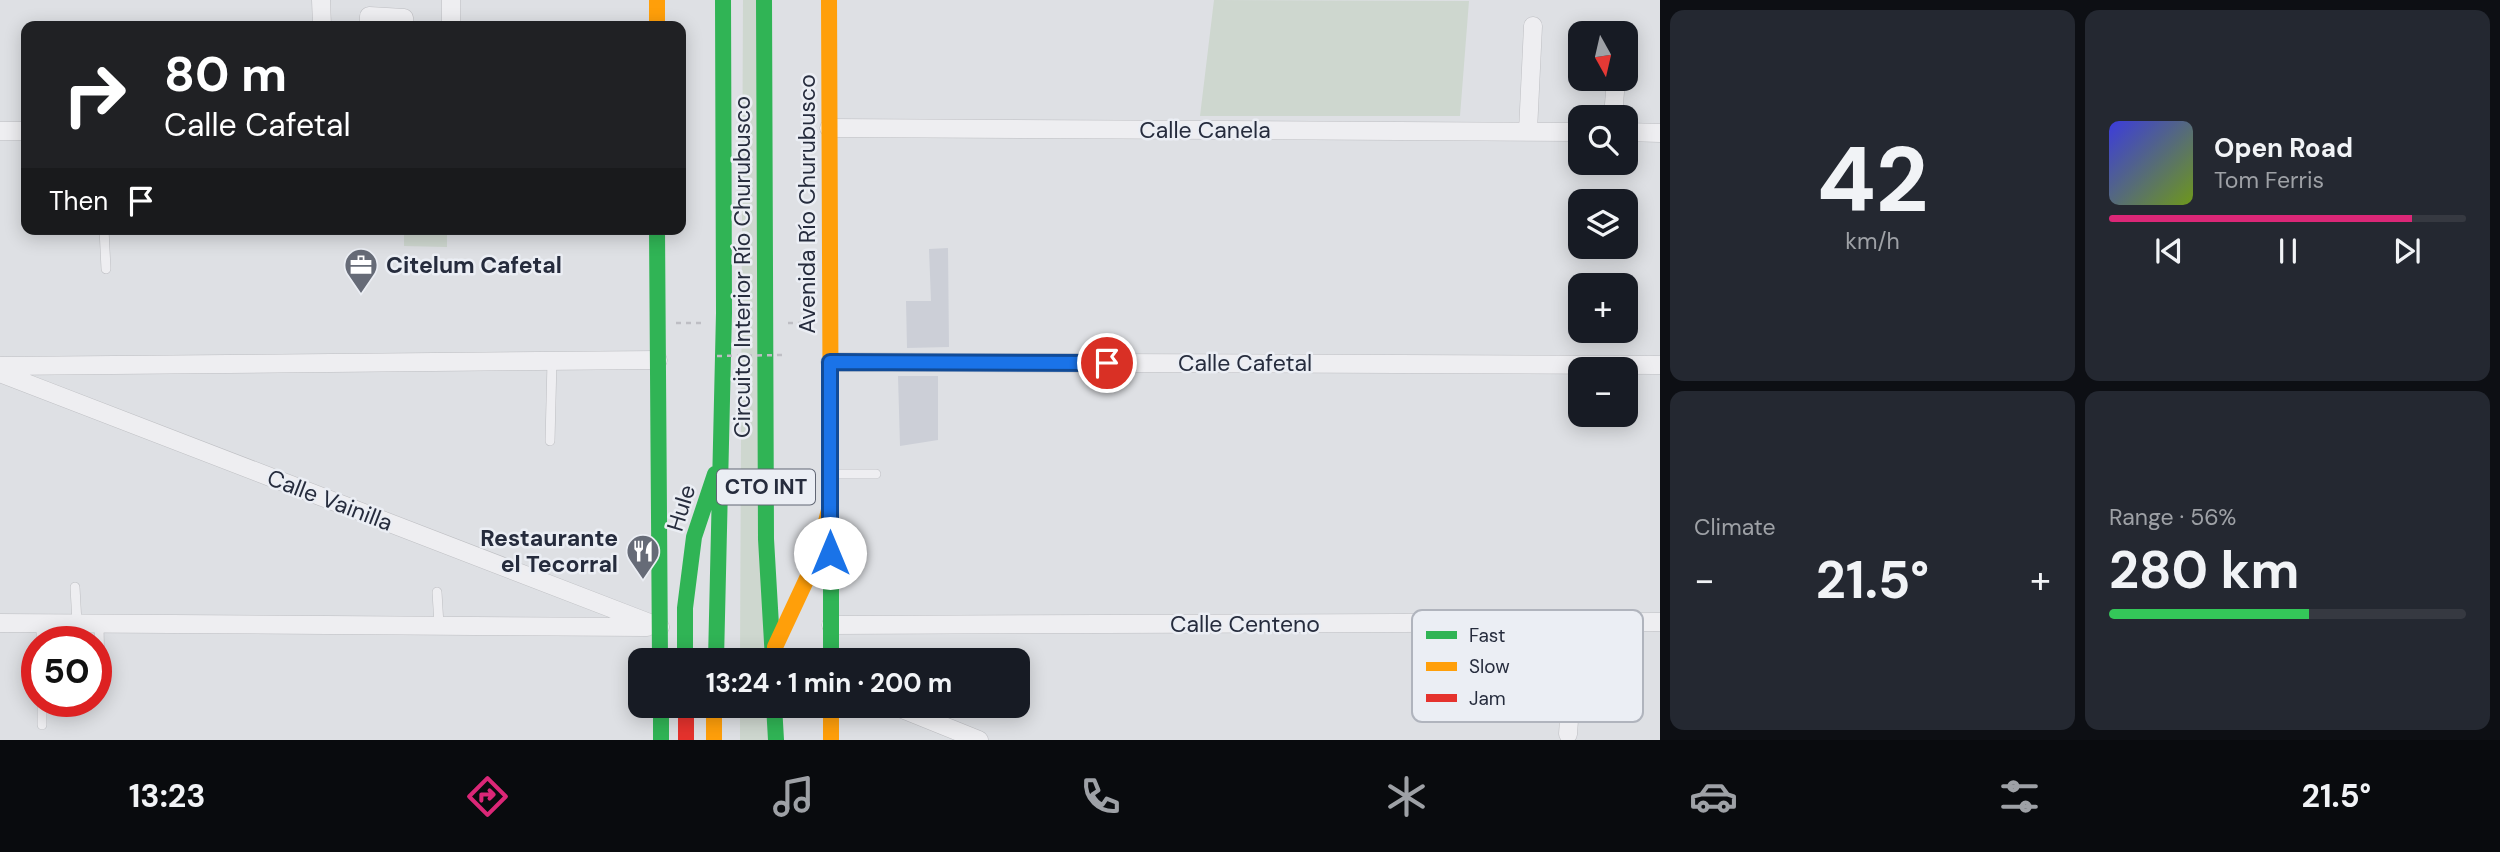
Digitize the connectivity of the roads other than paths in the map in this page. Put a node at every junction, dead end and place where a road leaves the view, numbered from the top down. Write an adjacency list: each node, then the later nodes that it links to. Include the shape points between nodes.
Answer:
1 (321, 0): 7 (street)
2 (451, 0): 8 (street)
3 (657, 0): 9 (main road)
4 (723, 0): 28 (main road, Circuito Interior Río Churubusco / CTO INT)
5 (764, 0): 46 (main road, Circuito Interior Río Churubusco / CTO INT, via 766,539)
6 (829, 0): 11 (main road, Avenida Río Churubusco / CTO INT)
7 (322, 21)
8 (451, 21)
9 (657, 21)
10 (1533, 26): 14 (street)
11 (829, 128): 14 (street, Calle Canela); 23 (main road, Avenida Río Churubusco / CTO INT)
12 (0, 131): 13 (street)
13 (21, 131)
14 (1528, 131): 15 (street, Calle Canela)
15 (1568, 132)
16 (1638, 132): 17 (street)
17 (1660, 132)
18 (104, 235): 20 (lane)
19 (657, 235): 21 (main road)
20 (106, 269)
21 (658, 360): 22 (street); 42 (main road)
22 (552, 361): 25 (street); 27 (lane)
23 (830, 362): 24 (street, Calle Cafetal); 29 (main road, Avenida Río Churubusco / CTO INT)
24 (1660, 365)
25 (0, 366)
26 (0, 373): 42 (street, Calle Vainilla)
27 (550, 441)
28 (722, 454): 44 (main road, Hule / CTO INT, via 694,537); 45 (main road, Circuito Interior Río Churubusco / CTO INT)
29 (830, 474): 30 (lane); 31 (main road, Avenida Río Churubusco / CTO INT)
30 (876, 474)
31 (830, 506): 40 (main road, Avenida Río Churubusco / CTO INT); 47 (main road, via 817,557)
32 (75, 587): 36 (lane)
33 (437, 592): 39 (lane)
34 (0, 623): 35 (street)
35 (41, 623): 36 (street)
36 (77, 623): 37 (street)
37 (99, 623): 39 (street); 41 (lane)
38 (1412, 623): 40 (street, Calle Centeno)
39 (439, 625): 42 (street)
40 (831, 625): 48 (main road, Avenida Río Churubusco / CTO INT)
41 (99, 626)
42 (660, 627): 43 (main road)
43 (660, 648)
44 (685, 648)
45 (716, 648)
46 (773, 648)
47 (777, 648)
48 (831, 648)
49 (42, 717): 57 (lane)
50 (661, 718): 59 (main road)
51 (686, 718): 60 (main road)
52 (714, 718): 61 (main road)
53 (775, 718): 62 (main road)
54 (831, 718): 63 (main road)
55 (924, 718): 64 (street)
56 (1569, 722): 58 (street)
57 (42, 725)
58 (1568, 734)
59 (661, 740)
60 (686, 740)
61 (714, 740)
62 (776, 740)
63 (831, 740)
64 (979, 740)

